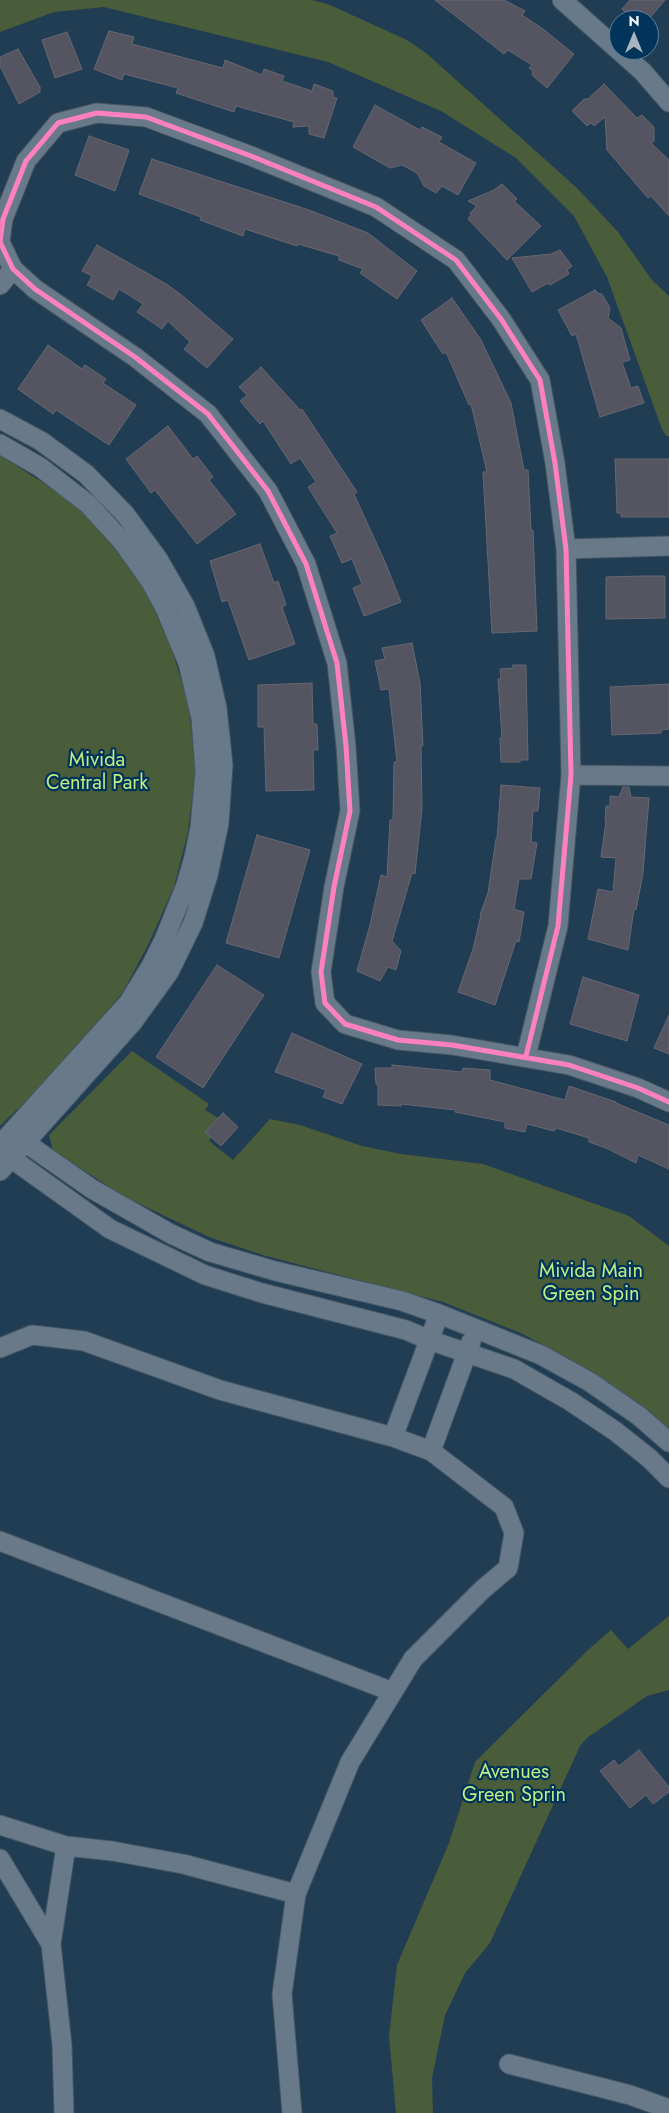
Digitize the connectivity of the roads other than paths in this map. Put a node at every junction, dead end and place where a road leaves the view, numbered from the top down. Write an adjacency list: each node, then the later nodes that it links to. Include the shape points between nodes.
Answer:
1 (562, 0): 2 (street, via 643,72)
2 (669, 102)
3 (1, 219): 4 (street); 10 (street, via 26,160 58,123 97,113 146,117 376,207 456,260 502,319 540,380 556,463)
4 (0, 242): 5 (street)
5 (13, 269): 6 (street); 13 (street, via 35,289 135,356 208,414 268,491 306,564 338,663 350,811 321,972 326,1003 345,1024 398,1040)
6 (0, 285)
7 (0, 419): 15 (street, via 41,441 86,474 125,514 158,559 185,606 205,656 218,708 223,766 219,823 202,899 183,945 164,979 132,1023)
8 (0, 444): 15 (street, via 40,466 88,504 122,541 151,582 178,635 191,672 201,718 205,772 194,857 186,885 151,966 129,1002)
9 (669, 546): 10 (street)
10 (566, 549): 11 (street)
11 (571, 775): 12 (street); 13 (street, via 558,926)
12 (669, 776)
13 (526, 1056): 14 (street, via 569,1065)
14 (669, 1102)
15 (8, 1150): 16 (street, via 92,1189 210,1252 402,1301); 18 (street, via 110,1229 156,1253 205,1275 406,1330)
16 (439, 1314): 17 (street); 18 (street)
17 (475, 1329): 20 (street); 22 (street, via 541,1356 590,1382 639,1416)
18 (429, 1340): 20 (street); 21 (street)
19 (0, 1348): 21 (street, via 32,1335 84,1341 220,1390)
20 (467, 1352): 23 (street); 24 (street, via 514,1369 570,1401 615,1431)
21 (393, 1437): 23 (street)
22 (669, 1442)
23 (431, 1451): 26 (street, via 504,1508 514,1533 508,1568 413,1660)
24 (669, 1478)
25 (0, 1541): 26 (street)
26 (393, 1692): 30 (street, via 350,1762)
27 (0, 1825): 28 (street)
28 (66, 1846): 30 (street, via 183,1864); 31 (street)
29 (0, 1859): 31 (street)
30 (296, 1894): 35 (street, via 282,1994)
31 (51, 1944): 34 (street, via 62,2045)
32 (509, 2064): 33 (street, via 630,2095)
33 (669, 2109)
34 (64, 2113)
35 (292, 2113)

